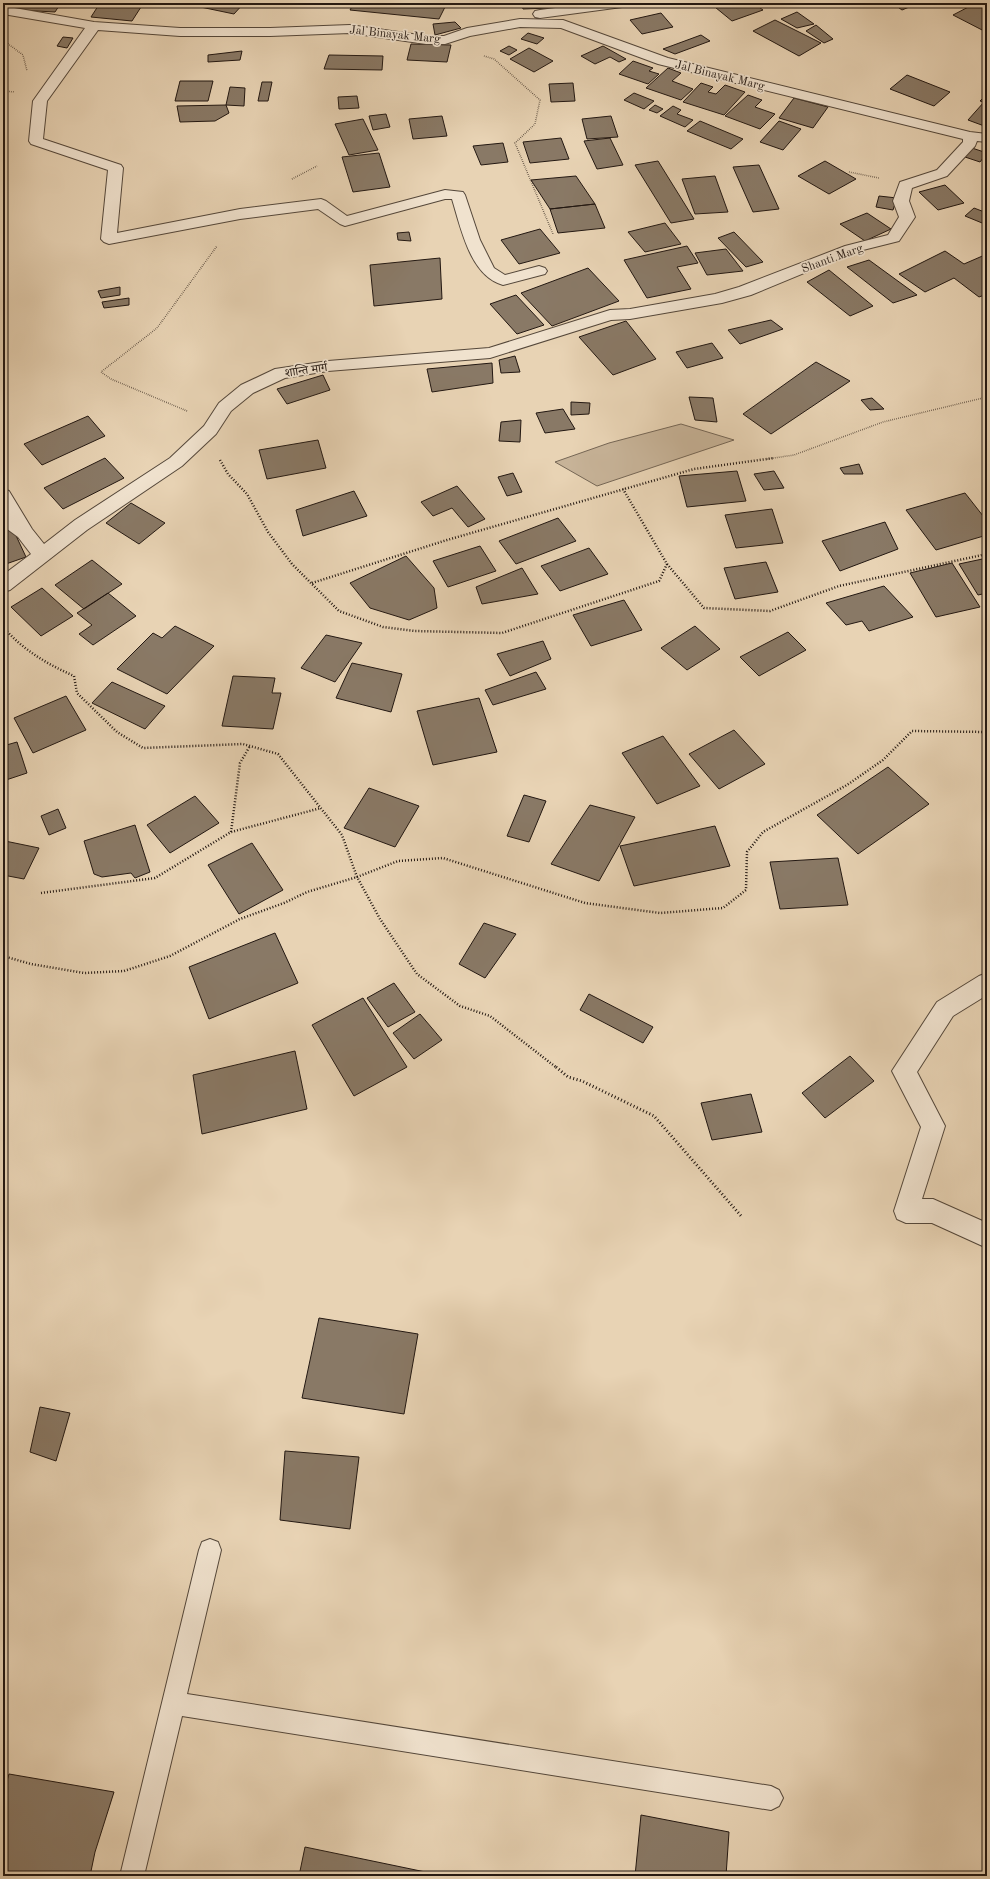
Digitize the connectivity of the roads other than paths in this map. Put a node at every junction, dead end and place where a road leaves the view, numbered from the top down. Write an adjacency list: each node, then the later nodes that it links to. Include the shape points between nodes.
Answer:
1 (622, 3): 4 (street, via 494,21)
2 (3, 10): 3 (street, Jal Binayak Marg)
3 (94, 26): 4 (street, Jal Binayak Marg, via 188,32 270,32 350,28 400,37 446,40); 7 (street, via 40,101 36,141 116,168 109,239 240,214 321,204 345,221 445,194 458,195 472,240 488,271 503,280)
4 (466, 32): 5 (street, Jal Binayak Marg, via 520,23 563,24 662,61)
5 (970, 136): 6 (street, Jal Binayak Marg); 8 (street, Shanti Marg, via 970,143 942,174 905,185 901,201 907,217 894,238 850,249 745,291 716,299)
6 (987, 138)
7 (539, 271)
8 (630, 314): 12 (street, शान्ति मार्ग, via 610,315 587,321 490,353 328,366 281,373 247,389 225,406 210,430 176,462 110,504)
9 (3, 495): 11 (street)
10 (3, 520): 11 (street, via 8,519)
11 (24, 532): 12 (street)
12 (42, 554): 13 (street, शान्ति मार्ग)
13 (3, 585)
14 (987, 983): 15 (street, via 945,1009 904,1071 933,1126 906,1212 933,1211)
15 (987, 1236)
16 (210, 1550): 17 (lane)
17 (173, 1703): 18 (lane); 19 (lane)
18 (771, 1798)
19 (132, 1876)

